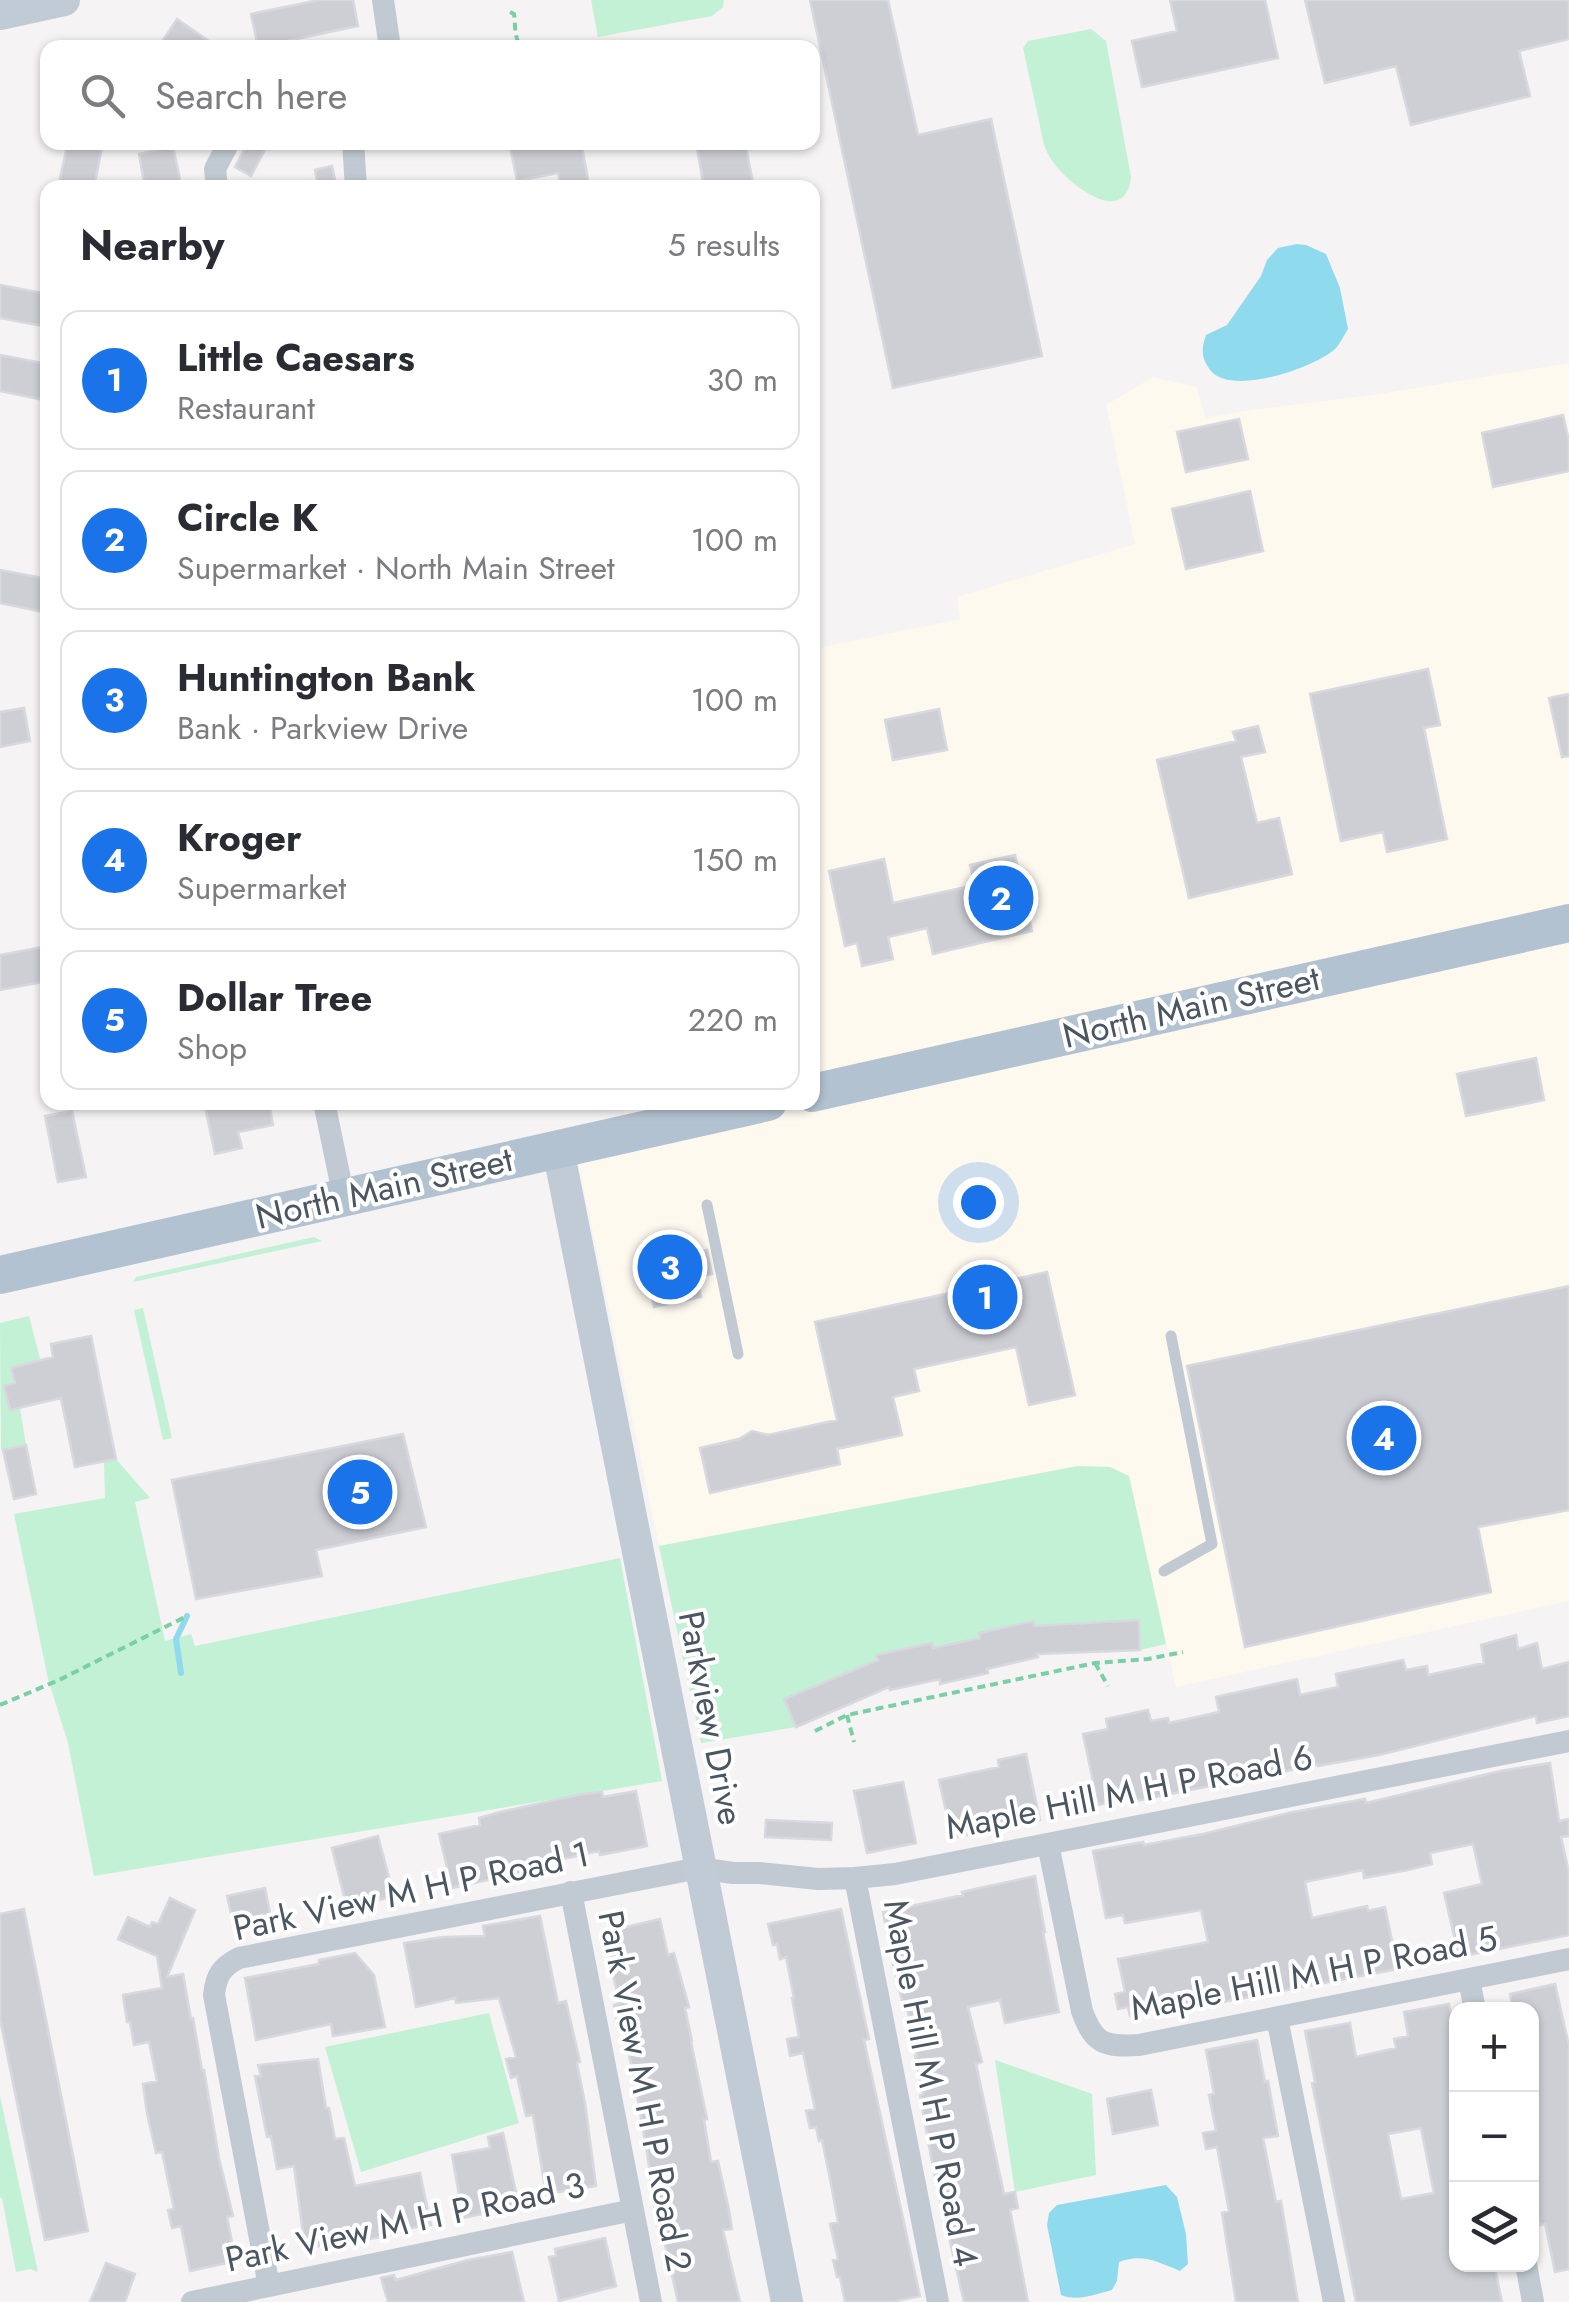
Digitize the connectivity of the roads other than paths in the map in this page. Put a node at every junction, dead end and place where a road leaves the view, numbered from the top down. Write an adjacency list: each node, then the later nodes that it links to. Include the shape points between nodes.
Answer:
1 (64, 0): 3 (street)
2 (383, 0): 4 (street)
3 (0, 14)
4 (389, 40)
5 (225, 150): 7 (street)
6 (352, 150): 8 (street)
7 (216, 180)
8 (355, 180)
9 (1569, 923): 10 (main road, North Main Street)
10 (820, 1091)
11 (326, 1110): 14 (street)
12 (732, 1110): 13 (main road, North Main Street)
13 (558, 1149): 14 (main road, North Main Street); 22 (street, Parkview Drive)
14 (344, 1198): 16 (main road, North Main Street)
15 (707, 1205): 18 (lane)
16 (0, 1276)
17 (1171, 1336): 19 (lane, via 1212,1544)
18 (738, 1354)
19 (1164, 1571)
20 (1569, 1741): 21 (street, Maple Hill M H P Road 6)
21 (1048, 1844): 23 (street, Maple Hill M H P Road 6); 28 (street, Maple Hill M H P Road 5, via 1082,2010 1102,2042 1138,2046)
22 (700, 1868): 23 (street, Maple Hill M H P Road 6); 24 (street, Park View M H P Road 1); 34 (street, Parkview Drive)
23 (855, 1878): 35 (street, Maple Hill M H P Road 4)
24 (571, 1892): 29 (street, Park View M H P Road 2); 31 (street, Park View M H P Road 1, via 224,1965 214,1996)
25 (1569, 1959): 26 (street, Maple Hill M H P Road 5)
26 (1469, 1980): 27 (street); 28 (street, Maple Hill M H P Road 5)
27 (1473, 2002)
28 (1277, 2018): 36 (street)
29 (633, 2210): 31 (street, Park View M H P Road 3); 33 (street, Park View M H P Road 2)
30 (1527, 2272): 37 (street)
31 (269, 2286): 32 (street, Park View M H P Road 3)
32 (192, 2302)
33 (651, 2302)
34 (787, 2302)
35 (938, 2302)
36 (1334, 2302)
37 (1533, 2302)

